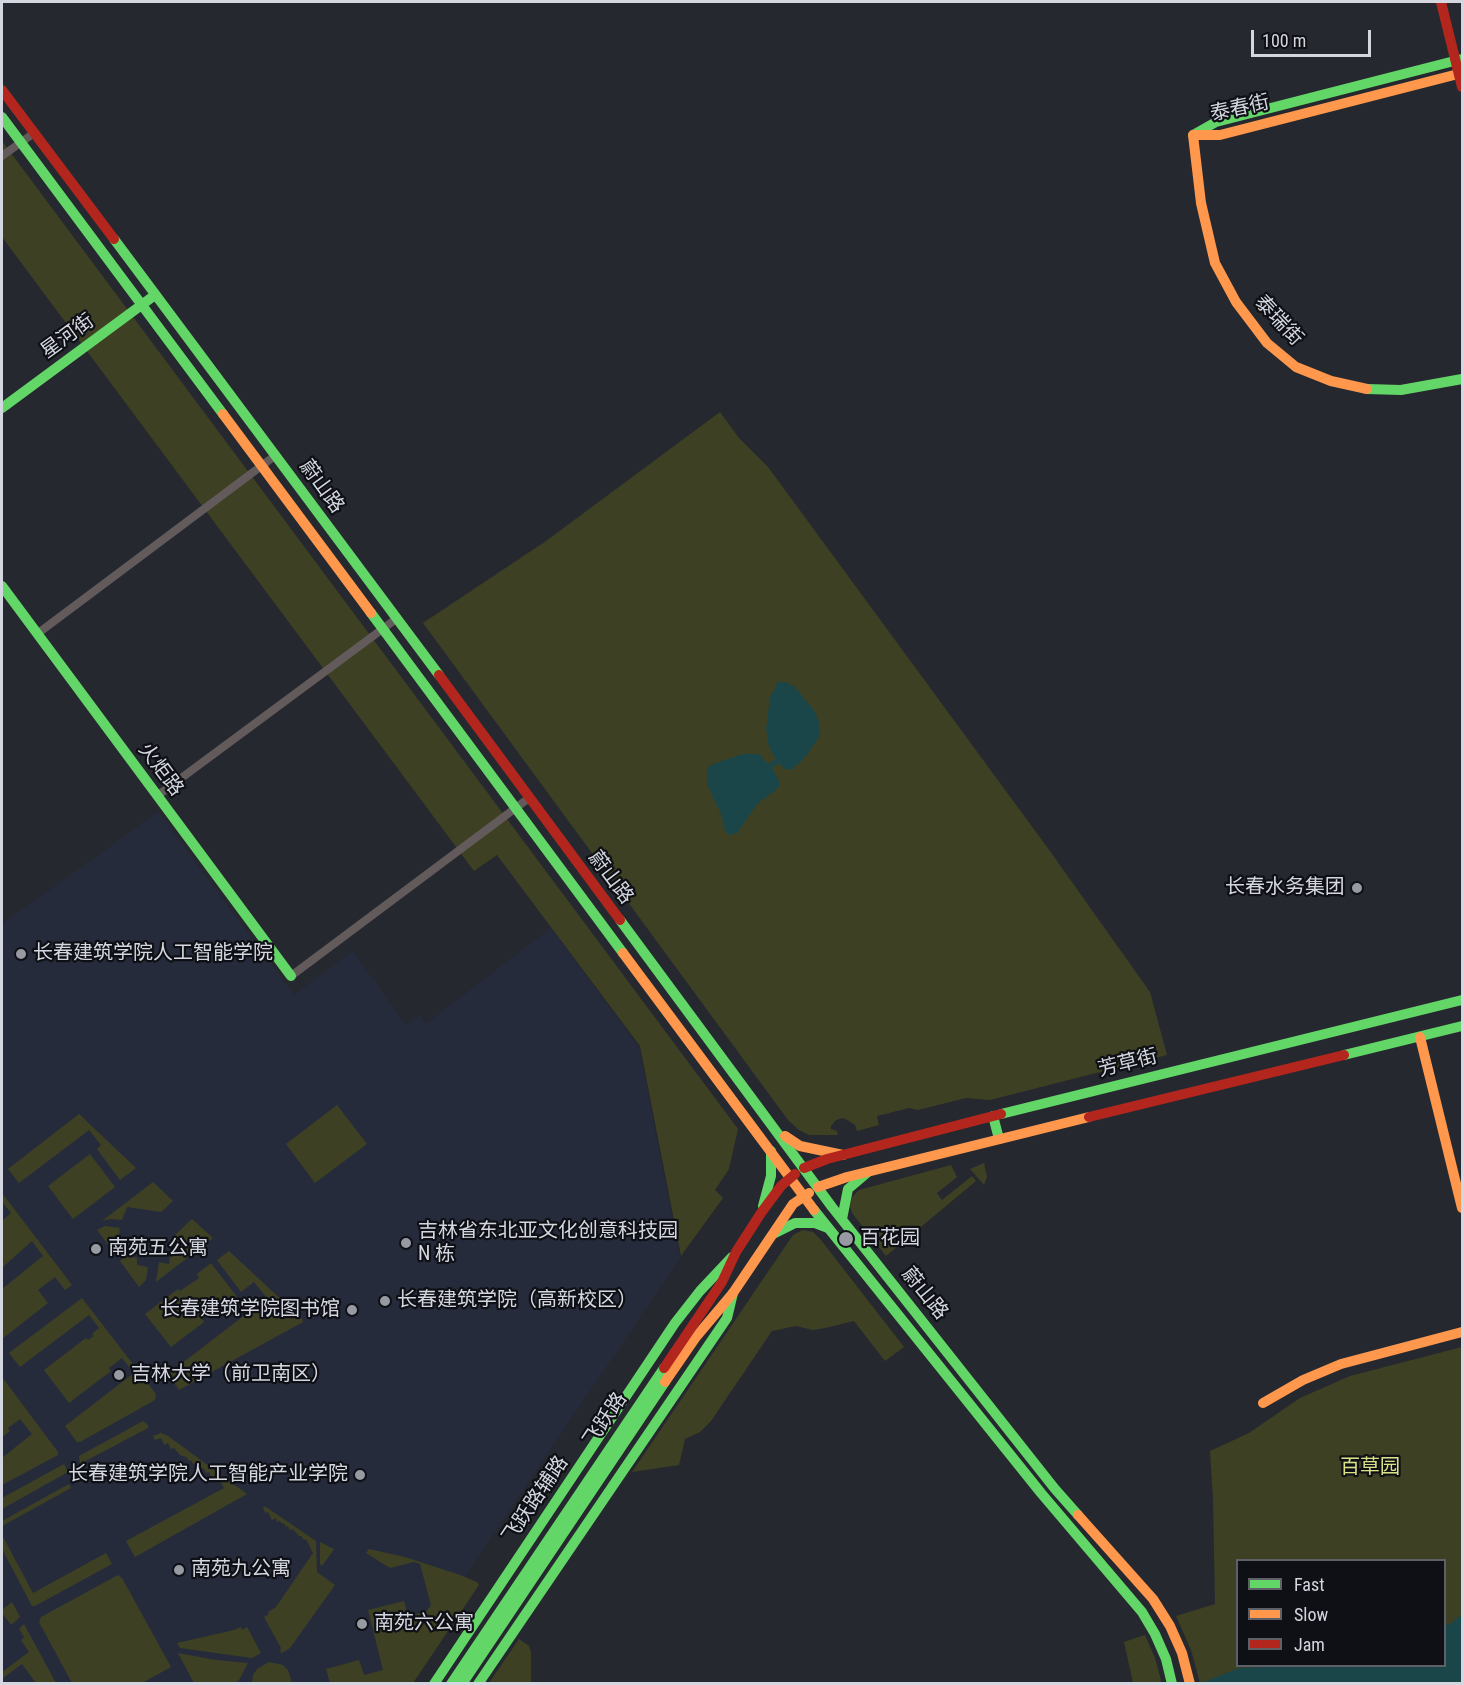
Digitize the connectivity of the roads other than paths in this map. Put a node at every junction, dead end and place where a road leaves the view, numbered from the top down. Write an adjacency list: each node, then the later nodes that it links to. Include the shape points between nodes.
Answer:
1 (1441, 2): 2 (main road)
2 (1459, 60): 3 (main road); 8 (main road, 泰春街, via 1216,122)
3 (1461, 73): 4 (main road); 8 (main road, 泰春街, via 1220,135)
4 (1462, 87)
5 (2, 90): 7 (main road, 蔚山路)
6 (2, 117): 9 (main road, 蔚山路)
7 (34, 133): 9 (street); 11 (main road, 蔚山路)
8 (1193, 135): 13 (main road, 泰瑞街, via 1201,203 1215,263 1236,302 1267,343 1296,367 1362,388 1401,390)
9 (20, 142): 10 (street); 12 (main road, 蔚山路)
10 (2, 156)
11 (155, 295): 12 (main road, 星河街); 15 (main road, 蔚山路)
12 (142, 304): 14 (main road, 星河街); 16 (main road, 蔚山路)
13 (1462, 379)
14 (2, 408)
15 (276, 456): 16 (street); 18 (main road, 蔚山路)
16 (261, 466): 19 (main road, 蔚山路); 20 (street)
17 (2, 586): 20 (main road, 火炬路)
18 (396, 619): 19 (street); 22 (main road, 蔚山路)
19 (382, 629): 21 (street); 23 (main road, 蔚山路)
20 (37, 634): 21 (main road, 火炬路)
21 (157, 796): 24 (main road, 火炬路)
22 (529, 798): 23 (street); 29 (main road, 蔚山路)
23 (516, 808): 24 (street); 31 (main road, 蔚山路)
24 (291, 976)
25 (1462, 999): 28 (main road, 芳草街)
26 (1462, 1026): 27 (main road)
27 (1420, 1037): 30 (main road); 38 (main road)
28 (993, 1116): 30 (main road); 32 (main road, 芳草街)
29 (777, 1130): 32 (main road, via 800,1146); 33 (main road, 蔚山路)
30 (999, 1139): 34 (main road)
31 (771, 1151): 35 (main road, 蔚山路); 39 (main road, via 771,1176)
32 (843, 1155): 33 (main road, 芳草街)
33 (804, 1168): 35 (main road, 芳草街); 36 (main road, 蔚山路)
34 (868, 1172): 36 (main road); 40 (main road, via 848,1190)
35 (790, 1177): 37 (main road, 蔚山路); 39 (main road, 飞跃路)
36 (818, 1187): 37 (main road, 飞跃路); 40 (main road, 蔚山路)
37 (804, 1196): 41 (main road, 蔚山路); 42 (main road, 飞跃路)
38 (1462, 1208)
39 (761, 1213): 43 (main road, 飞跃路)
40 (842, 1219): 51 (main road, 蔚山路, via 1048,1481 1153,1599 1182,1653)
41 (828, 1228): 42 (main road, via 795,1223); 56 (main road, 蔚山路, via 1041,1494 1142,1612 1166,1659)
42 (774, 1233): 44 (main road, 飞跃路)
43 (736, 1252): 47 (main road, 飞跃路辅路, via 688,1305); 48 (main road, 飞跃路, via 722,1282)
44 (733, 1293): 54 (main road, 飞跃路, via 696,1337); 55 (main road, via 727,1318)
45 (1462, 1332): 46 (main road, via 1341,1364)
46 (1263, 1403)
47 (606, 1427): 48 (main road); 50 (main road, 飞跃路辅路)
48 (605, 1454): 49 (main road, 飞跃路)
49 (572, 1503): 50 (main road); 53 (main road, 飞跃路)
50 (544, 1521): 52 (main road, 飞跃路辅路)
51 (1189, 1682)
52 (434, 1683)
53 (450, 1683)
54 (462, 1683)
55 (478, 1683)
56 (1172, 1683)

